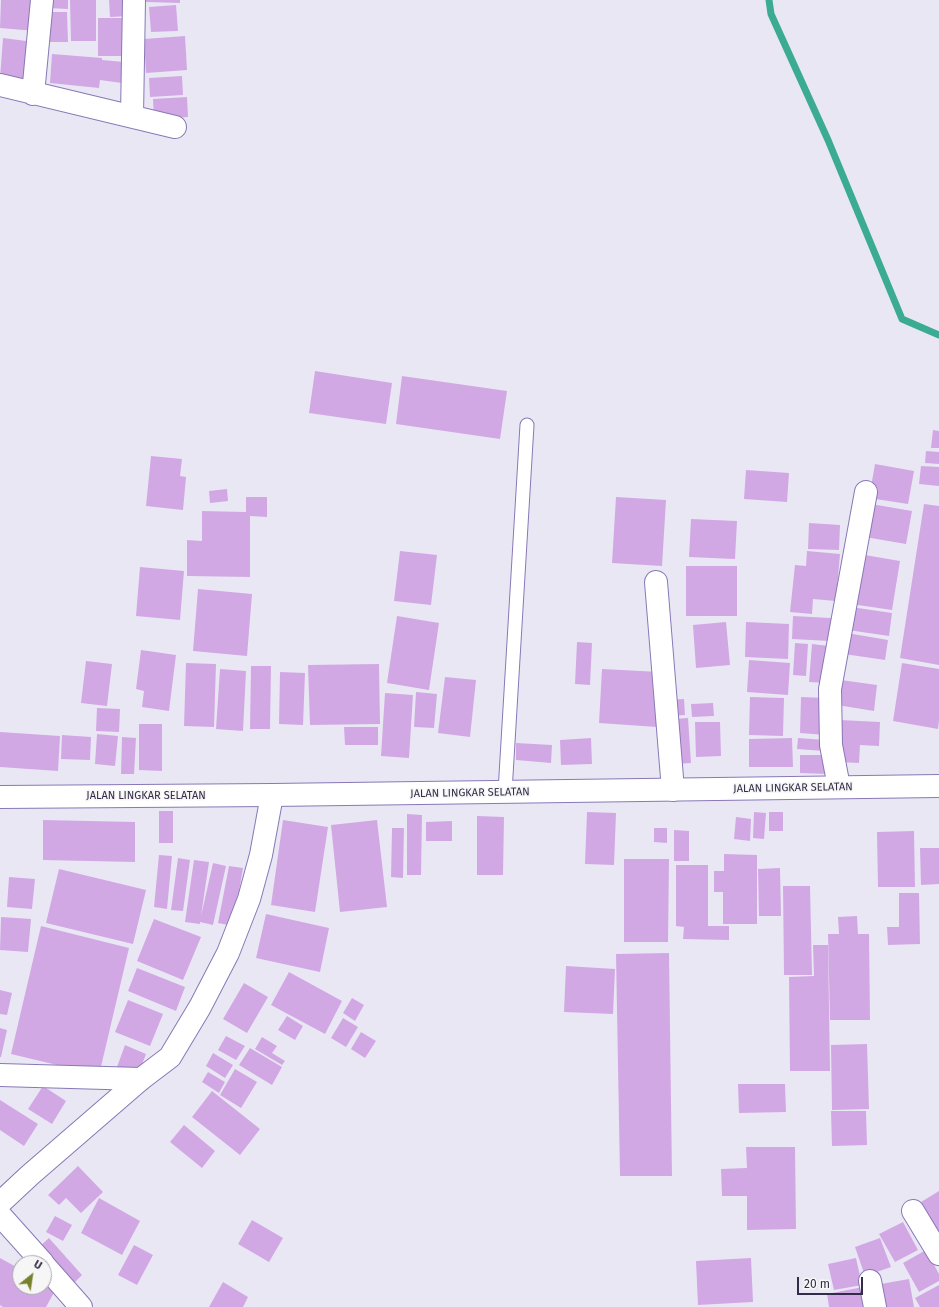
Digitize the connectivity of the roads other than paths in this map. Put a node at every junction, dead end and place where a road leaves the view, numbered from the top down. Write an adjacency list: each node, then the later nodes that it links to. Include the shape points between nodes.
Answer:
1 (42, 0): 4 (main road)
2 (134, 0): 5 (main road)
3 (0, 85): 4 (main road)
4 (33, 94): 5 (main road)
5 (132, 116): 6 (main road)
6 (175, 127)
7 (527, 425): 13 (lane)
8 (866, 492): 11 (main road, via 830,689 831,745)
9 (656, 582): 12 (main road)
10 (939, 786): 11 (main road, JALAN LINGKAR SELATAN)
11 (839, 787): 12 (main road, JALAN LINGKAR SELATAN)
12 (673, 790): 13 (main road, JALAN LINGKAR SELATAN)
13 (505, 792): 14 (main road, JALAN LINGKAR SELATAN)
14 (272, 795): 15 (main road, JALAN LINGKAR SELATAN); 17 (main road, via 250,899 228,953 170,1057)
15 (0, 797)
16 (0, 1075): 17 (main road)
17 (141, 1079): 18 (main road)
18 (0, 1204)
19 (913, 1211): 21 (main road)
20 (0, 1215): 22 (main road)
21 (939, 1254)
22 (35, 1255)
23 (52, 1274): 25 (main road)
24 (870, 1281): 26 (main road)
25 (81, 1307)
26 (875, 1307)

